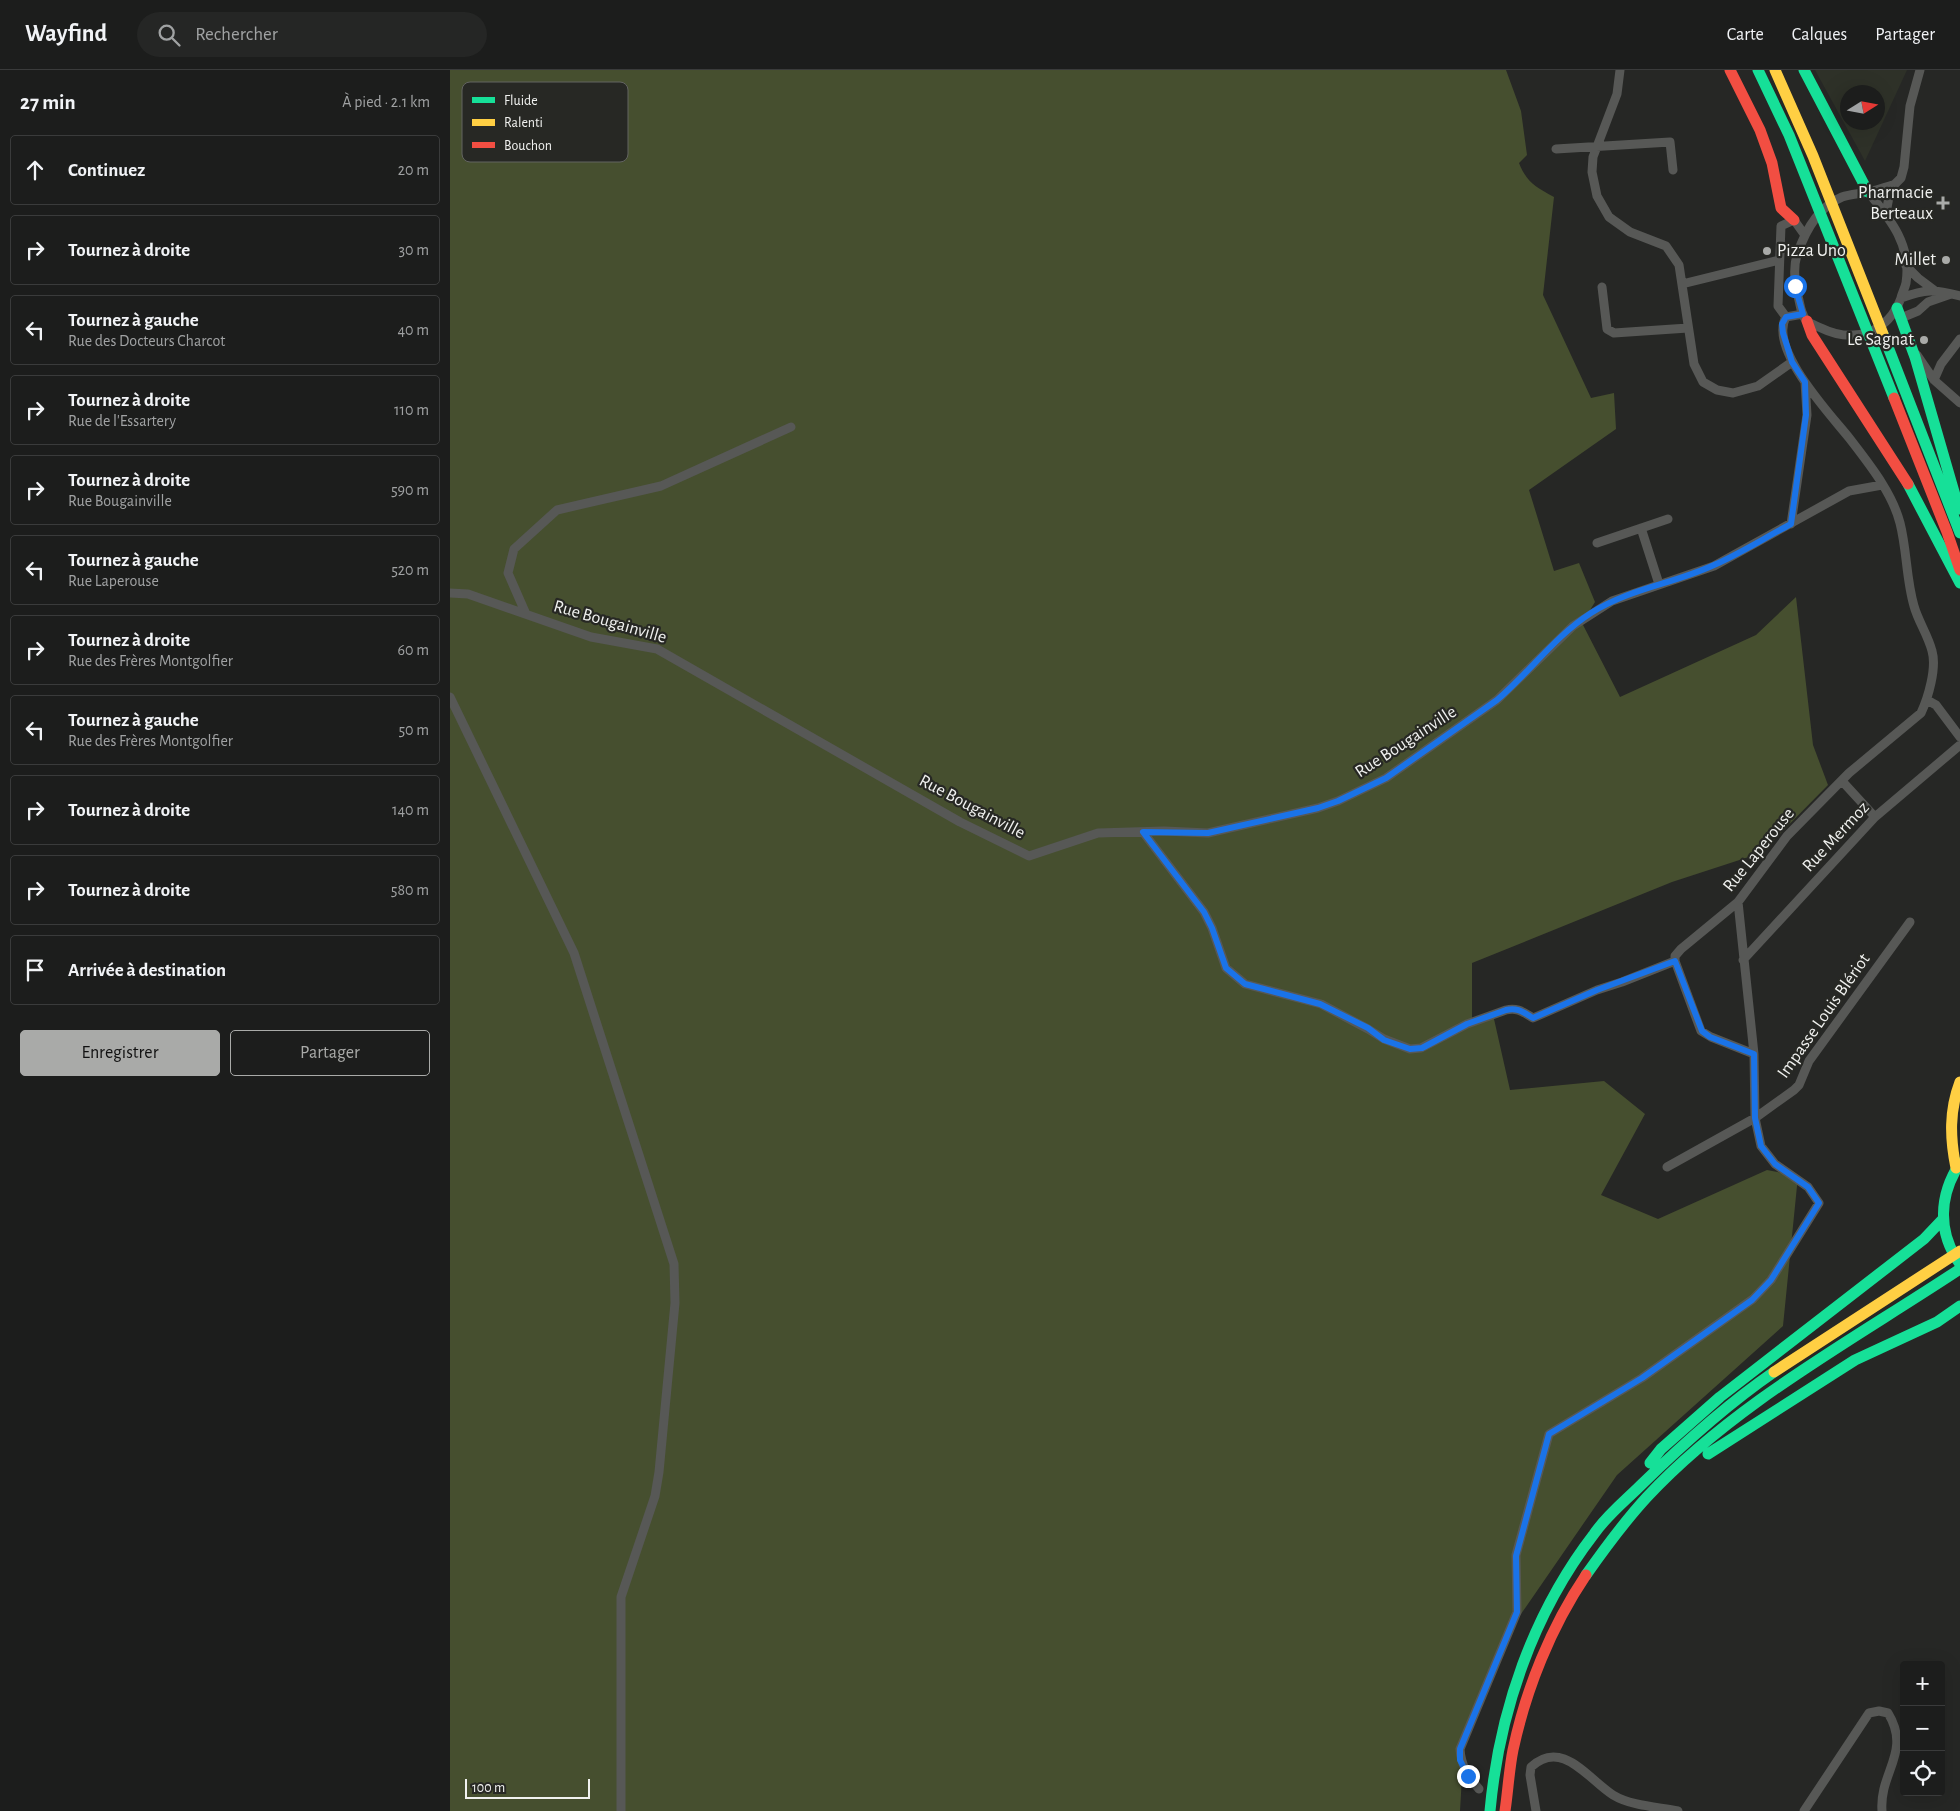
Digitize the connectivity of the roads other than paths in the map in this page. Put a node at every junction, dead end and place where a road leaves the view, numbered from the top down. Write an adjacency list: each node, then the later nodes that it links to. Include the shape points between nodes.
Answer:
1 (1620, 70): 7 (street, via 1617,94)
2 (1730, 70): 13 (main road, via 1760,130 1772,163 1781,208)
3 (1758, 70): 39 (main road, via 1789,134)
4 (1775, 70): 37 (main road, via 1814,156)
5 (1804, 70): 11 (main road)
6 (1920, 70): 10 (street, via 1910,106 1904,167 1901,178)
7 (1597, 146): 8 (street); 9 (street, via 1670,142); 17 (street, via 1592,172 1597,196 1609,217 1630,232 1666,246 1679,265)
8 (1556, 148)
9 (1673, 170)
10 (1894, 185): 11 (street); 12 (street)
11 (1868, 192): 12 (street); 14 (street, via 1840,198 1825,207)
12 (1886, 213): 16 (street, via 1898,235)
13 (1794, 220): 14 (street); 15 (street, via 1781,226)
14 (1806, 231): 22 (street, via 1796,259 1795,286)
15 (1779, 260): 17 (street); 23 (street, via 1778,306)
16 (1906, 266): 19 (street); 21 (street, via 1906,284)
17 (1682, 284): 24 (street)
18 (1602, 287): 24 (street, via 1607,329 1614,333)
19 (1934, 290): 20 (street); 21 (street)
20 (1956, 295): 21 (street, via 1928,302 1918,312)
21 (1900, 308): 22 (street, via 1874,330 1857,335 1828,332); 26 (main road)
22 (1805, 318): 23 (street); 40 (main road, via 1816,342 1904,477)
23 (1784, 321): 27 (street, via 1783,333)
24 (1688, 328): 27 (street, via 1694,364 1703,382 1716,390 1733,393 1758,386)
25 (1960, 339): 28 (street, via 1940,364)
26 (1909, 342): 28 (street); 33 (main road)
27 (1792, 362): 29 (street)
28 (1934, 380): 30 (street)
29 (1805, 382): 32 (street); 35 (street, via 1806,415)
30 (1960, 403)
31 (790, 428): 43 (street, via 661,486 557,510 514,549 508,572)
32 (1882, 485): 35 (street, Rue Bougainville, via 1849,491); 45 (street, via 1900,523 1914,606 1934,656)
33 (1960, 514)
34 (1668, 519): 36 (street)
35 (1791, 524): 41 (street, Rue Bougainville, via 1714,566)
36 (1641, 528): 38 (street); 41 (street)
37 (1960, 533)
38 (1597, 543)
39 (1960, 570)
40 (1960, 583)
41 (1659, 584): 50 (street, Rue Bougainville, via 1612,600 1582,619 1497,700 1386,778 1358,792 1318,808 1208,833)
42 (450, 593): 43 (street, Rue Bougainville, via 468,594)
43 (526, 614): 50 (street, Rue Bougainville, via 591,636 658,649 960,822 1030,856 1098,833)
44 (450, 697): 68 (street, via 574,953 674,1264 675,1303 656,1488 621,1597)
45 (1927, 700): 46 (street, via 1936,705); 48 (street, Rue Laperouse, via 1921,713)
46 (1960, 737)
47 (1960, 745): 49 (street, Rue Mermoz)
48 (1842, 781): 49 (street); 51 (street, Rue Laperouse, via 1787,836)
49 (1876, 817): 53 (street, Rue Mermoz)
50 (1143, 832): 54 (street, via 1204,912 1219,944 1222,960 1234,977 1245,984 1320,1004 1368,1028 1384,1040 1410,1049 1422,1048 1467,1024 1512,1008 1533,1018)
51 (1738, 902): 53 (street); 54 (street, Rue Laperouse, via 1680,949)
52 (1910, 922): 57 (street, Impasse Louis Blériot, via 1810,1061 1799,1085)
53 (1743, 960): 55 (street)
54 (1675, 961): 55 (street, via 1702,1031)
55 (1754, 1054): 57 (street)
56 (1960, 1082): 58 (main road, via 1951,1112 1950,1134)
57 (1755, 1118): 59 (street, Impasse Louis Blériot); 67 (street, via 1761,1146 1775,1164 1808,1187 1819,1203 1771,1280 1752,1300 1642,1378 1549,1434 1516,1556 1517,1612 1460,1749 1460,1760)
58 (1958, 1166): 60 (main road, via 1948,1184)
59 (1666, 1167)
60 (1942, 1219): 62 (main road, via 1947,1240); 65 (main road, via 1924,1240 1689,1423 1661,1449)
61 (1960, 1251): 65 (main road, via 1788,1362 1726,1408 1668,1458)
62 (1960, 1264)
63 (1960, 1269): 66 (main road, via 1736,1418 1685,1461 1627,1519)
64 (1960, 1306): 66 (main road, via 1938,1322 1855,1360 1710,1452 1637,1517)
65 (1603, 1523): 69 (main road, via 1576,1558 1528,1647 1495,1759)
66 (1577, 1587): 70 (main road, via 1543,1652 1525,1704)
67 (1479, 1789)
68 (621, 1811)
69 (1490, 1811)
70 (1505, 1811)
71 (1536, 1811): 72 (street, via 1531,1767 1539,1759 1549,1756 1561,1758 1583,1770 1614,1795)
72 (1678, 1811)
73 (1804, 1811): 74 (street, via 1869,1713 1879,1711 1888,1713 1898,1735 1897,1751 1882,1796)
74 (1882, 1811)

